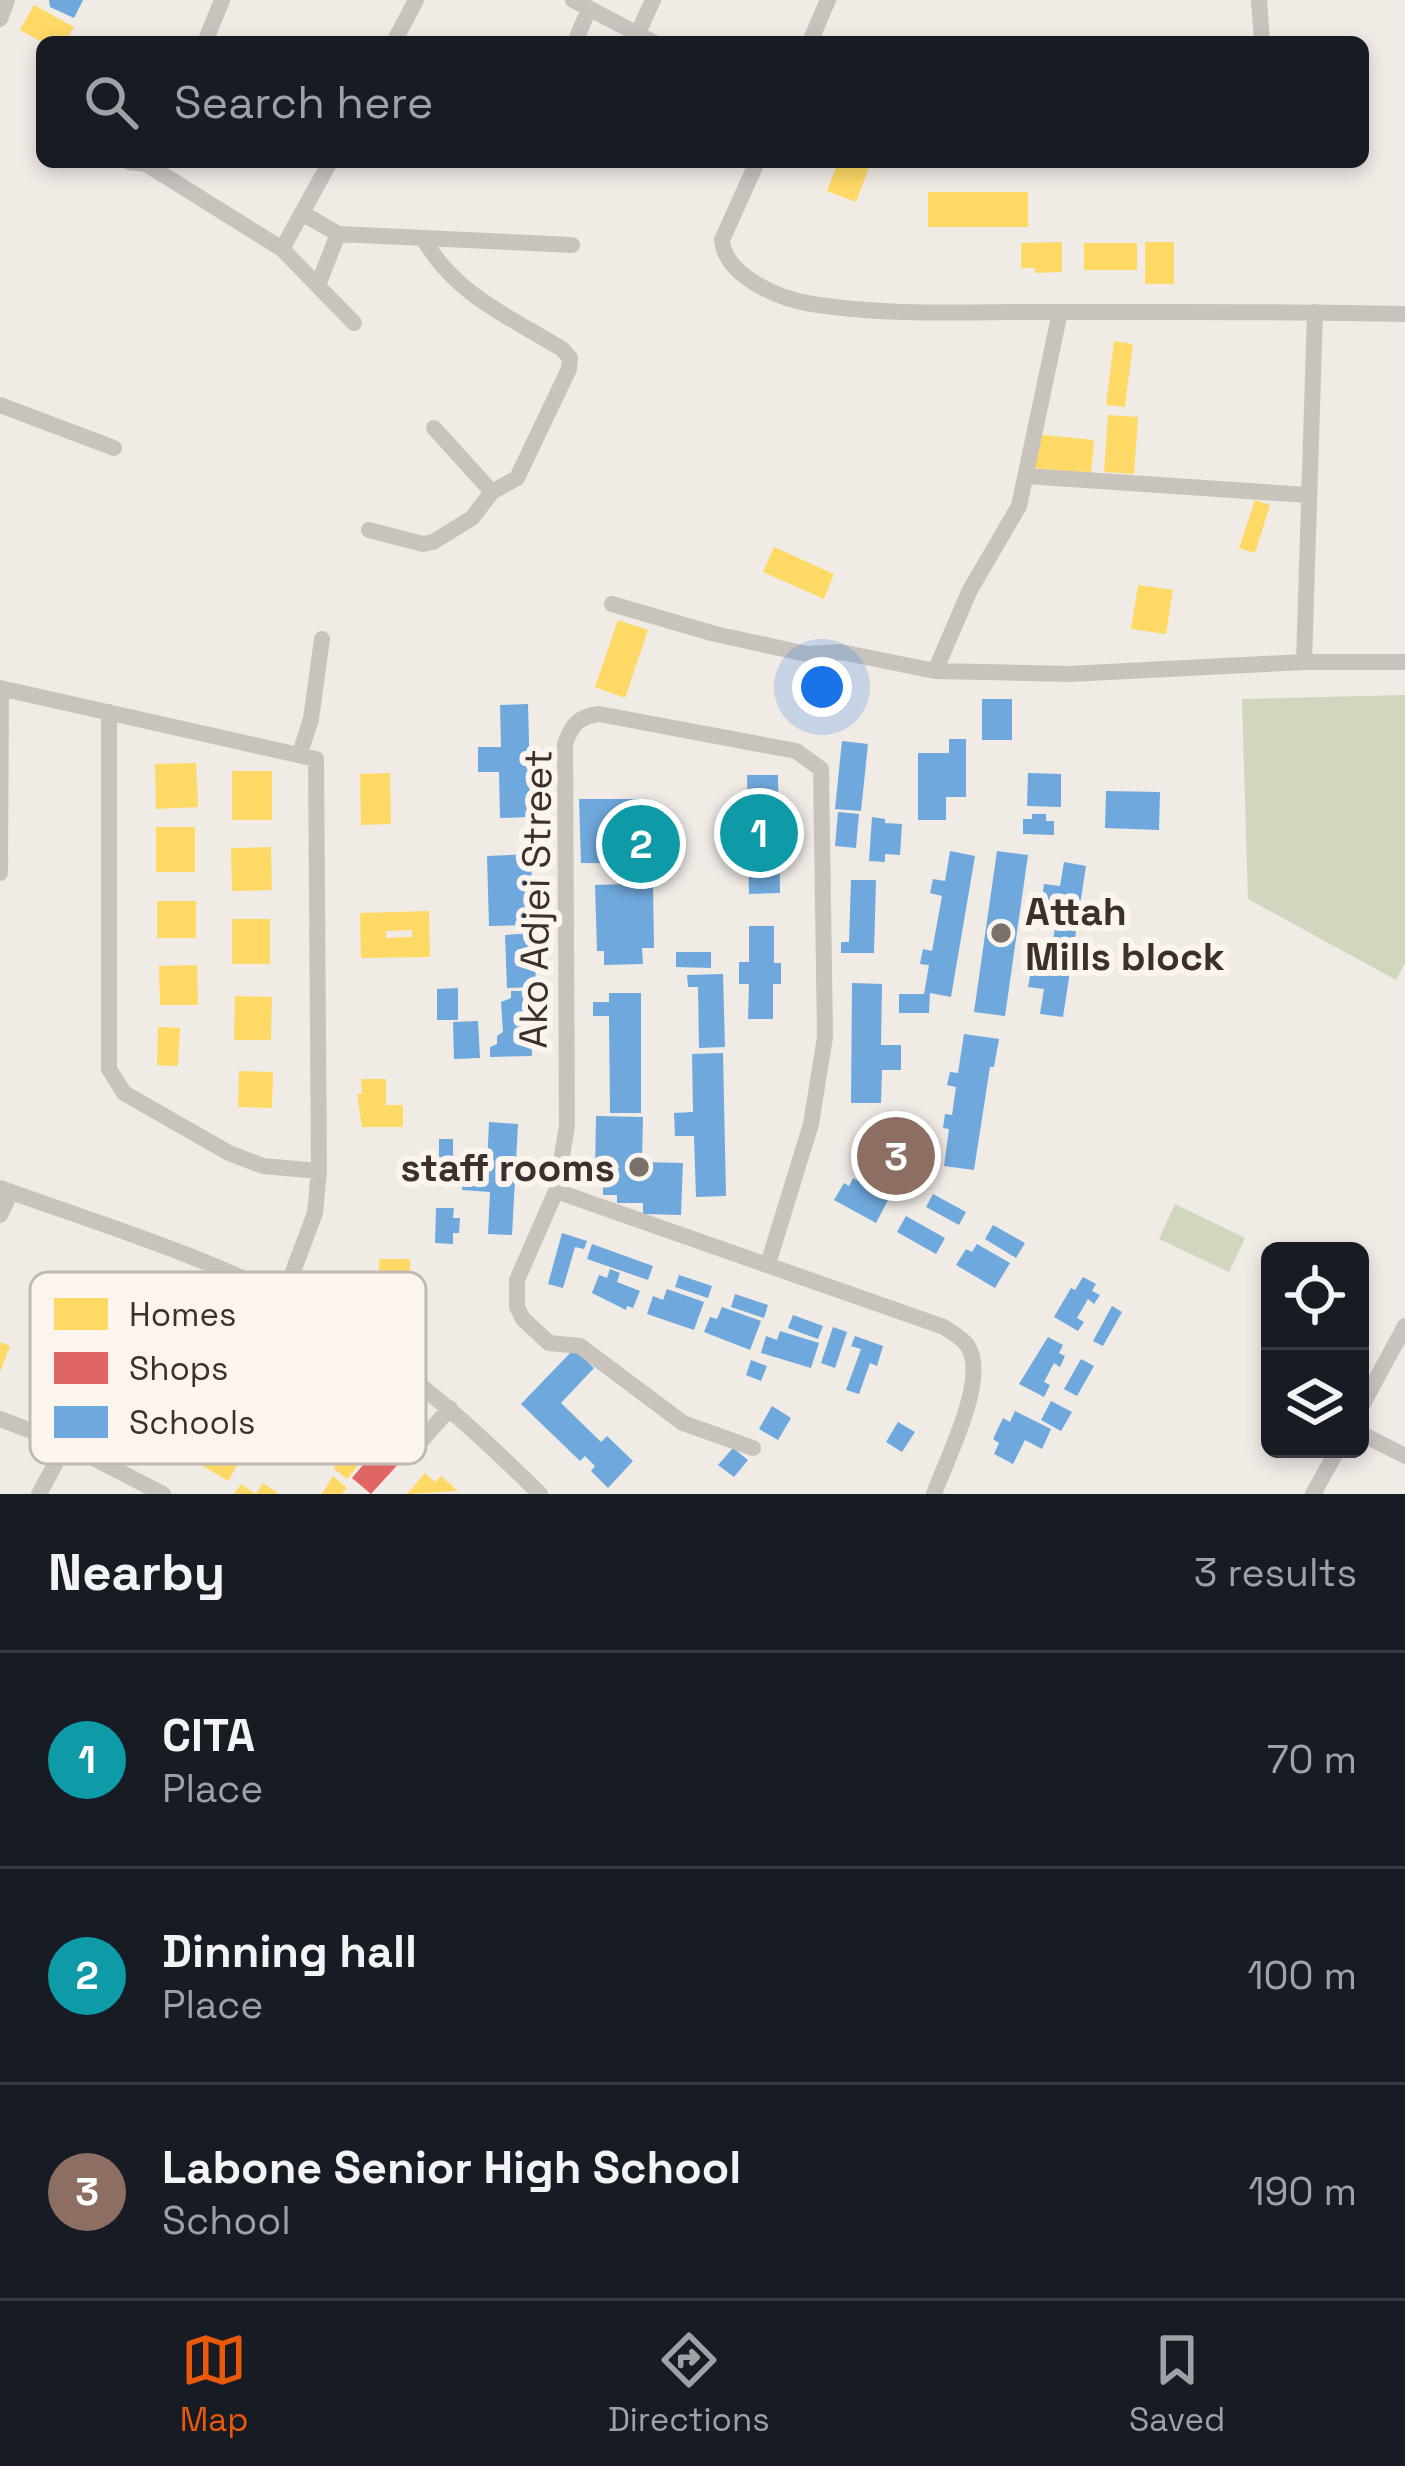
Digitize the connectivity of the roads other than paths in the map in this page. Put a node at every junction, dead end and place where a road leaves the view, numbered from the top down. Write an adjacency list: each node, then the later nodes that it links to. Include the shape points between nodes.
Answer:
1 (7, 0): 8 (street)
2 (222, 0): 9 (street)
3 (416, 0): 10 (street)
4 (653, 0): 13 (street)
5 (828, 0): 14 (street)
6 (1259, 0): 15 (street)
7 (581, 4): 11 (street); 12 (street)
8 (0, 19)
9 (207, 36)
10 (397, 36)
11 (576, 36)
12 (640, 36)
13 (646, 36)
14 (813, 36)
15 (1262, 36)
16 (149, 168): 23 (street)
17 (327, 168): 19 (street)
18 (755, 168): 25 (street, via 722,240 743,278 808,304)
19 (302, 213): 20 (street); 23 (street)
20 (338, 234): 21 (street); 24 (street)
21 (424, 240): 22 (street); 33 (street, via 458,285 570,358 517,478)
22 (572, 245)
23 (282, 249): 24 (street)
24 (318, 285): 28 (street)
25 (1060, 312): 26 (street); 32 (street)
26 (1315, 312): 27 (street); 34 (street)
27 (1405, 314)
28 (354, 323)
29 (0, 405): 31 (street)
30 (434, 428): 33 (street)
31 (114, 448)
32 (1026, 476): 34 (street); 40 (street, via 1019,506)
33 (492, 492): 35 (street, via 472,518 433,542)
34 (1306, 495): 38 (street)
35 (369, 530)
36 (612, 604): 40 (street, via 806,654 841,652)
37 (322, 639): 43 (street)
38 (1304, 662): 39 (street); 40 (street, via 1069,674)
39 (1405, 662)
40 (934, 671)
41 (0, 688): 42 (street); 44 (street)
42 (109, 712): 43 (street); 45 (street, via 109,1069 124,1093 229,1153 263,1166)
43 (300, 753): 45 (street, via 317,766)
44 (0, 873)
45 (319, 1171): 51 (street, via 315,1213)
46 (6, 1190): 48 (street); 50 (street)
47 (556, 1191): 49 (street); 49 (street, Ako Adjei Street, via 567,1126 571,725 599,713 796,751 821,769 823,782 825,1037 811,1124); 60 (street, via 517,1280 523,1319 549,1343 580,1346 683,1423)
48 (0, 1215)
49 (768, 1264): 68 (street, via 944,1327 967,1344 976,1380)
50 (222, 1272)
51 (293, 1272)
52 (1405, 1326): 54 (street)
53 (426, 1390): 55 (street)
54 (1369, 1392)
55 (449, 1408): 58 (street); 67 (street)
56 (0, 1419): 57 (street)
57 (30, 1430)
58 (426, 1435)
59 (1369, 1438): 61 (street)
60 (753, 1448)
61 (1405, 1456)
62 (1333, 1458): 69 (street)
63 (55, 1464): 65 (street)
64 (105, 1464): 66 (street)
65 (39, 1494)
66 (164, 1494)
67 (540, 1494)
68 (934, 1494)
69 (1313, 1494)

